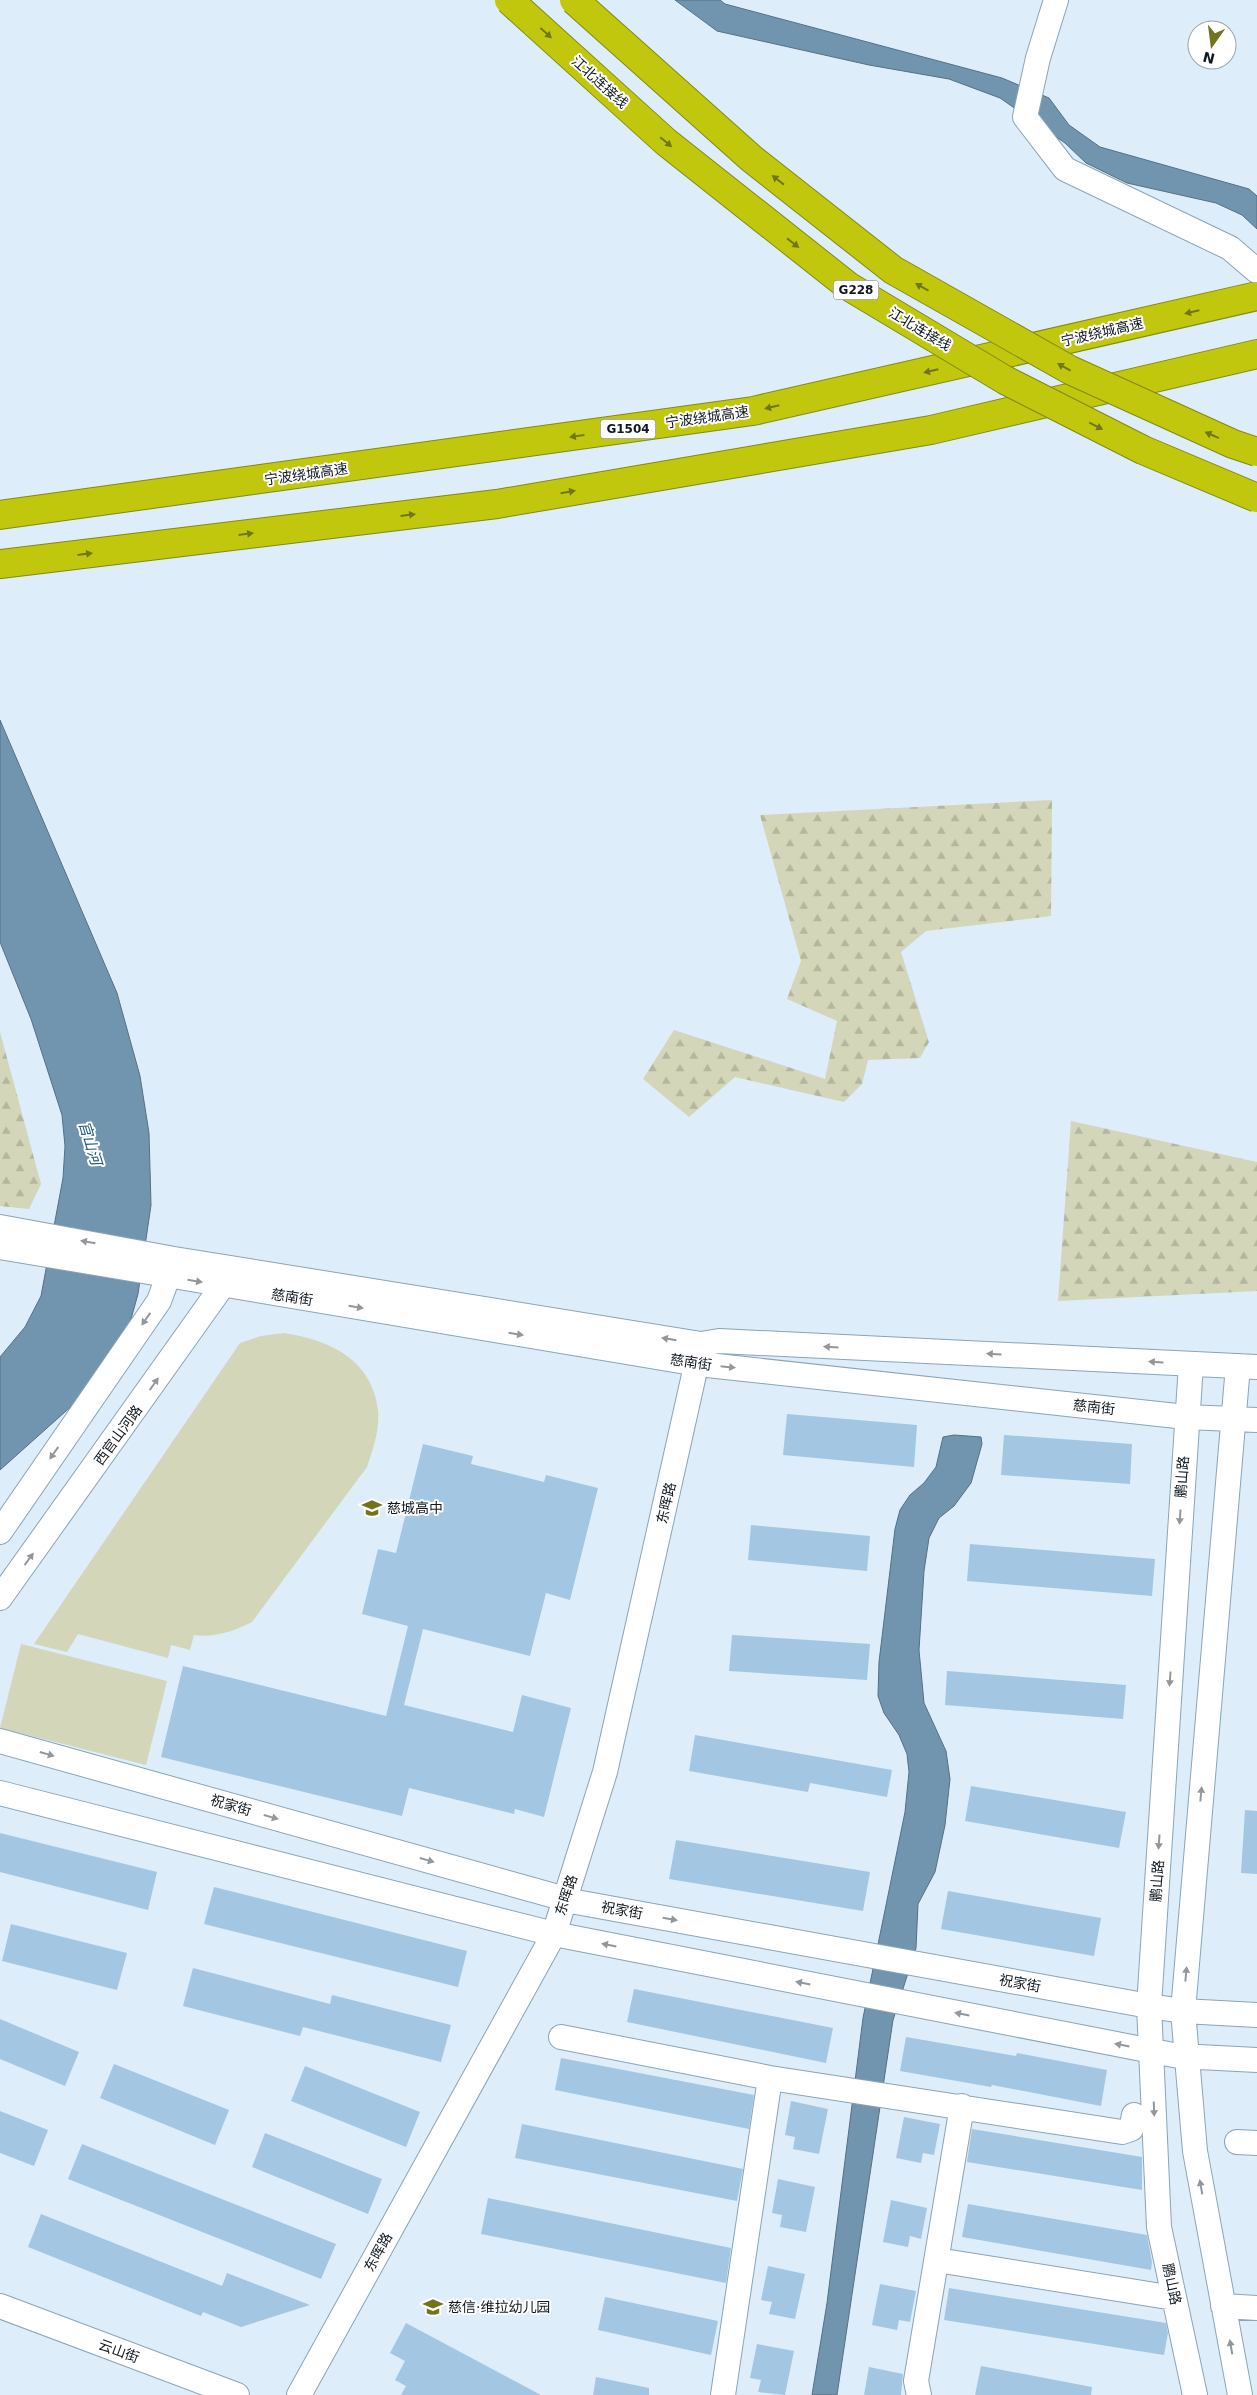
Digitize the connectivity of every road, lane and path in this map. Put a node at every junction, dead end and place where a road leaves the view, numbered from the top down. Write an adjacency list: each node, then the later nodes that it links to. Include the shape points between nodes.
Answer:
1 (509, 0): 8 (highway, 江北连接线 / G228, one-way to 8, bridge, via 666,142 848,286 1005,380 1143,450)
2 (574, 0): 7 (highway, G228, one-way to 2, bridge, via 1070,370 893,270 752,158)
3 (1056, 0): 4 (street, via 1038,58 1025,117 1064,169 1230,248)
4 (1257, 271)
5 (1248, 299): 9 (highway, 宁波绕城高速 / G1504, one-way to 9, via 752,411)
6 (1257, 354): 10 (highway, one-way to 6, via 497,504 930,430)
7 (1257, 452)
8 (1257, 498)
9 (4, 515)
10 (0, 564)
11 (0, 1227): 12 (street)
12 (34, 1243): 13 (street); 14 (street, 慈南街)
13 (0, 1247)
14 (171, 1268): 15 (street, 慈南街); 22 (street, one-way to 22, via 159,1300)
15 (226, 1276): 16 (street, 慈南街); 23 (street, 西官山河路, one-way to 15)
16 (700, 1354): 17 (street, 慈南街, one-way to 16, via 719,1341); 19 (street, 慈南街, one-way to 19); 26 (street, 东晖路, via 605,1772)
17 (1191, 1364): 18 (street, 慈南街); 19 (street, 鹏山路)
18 (1248, 1367): 20 (street)
19 (1186, 1417): 20 (street, 慈南街); 28 (street, 鹏山路, one-way to 28)
20 (1234, 1420): 21 (street, 慈南街); 29 (street, one-way to 20)
21 (1257, 1420)
22 (0, 1532)
23 (0, 1598)
24 (0, 1741): 26 (street, 祝家街, one-way to 26)
25 (0, 1793): 27 (street)
26 (565, 1899): 27 (street, 东晖路); 28 (street, 祝家街, one-way to 28)
27 (554, 1934): 32 (street, one-way to 27); 44 (street, 东晖路)
28 (1149, 2006): 29 (street, 祝家街); 32 (street, 鹏山路)
29 (1182, 2011): 30 (street, 祝家街); 33 (street)
30 (1257, 2015)
31 (561, 2037): 35 (street)
32 (1152, 2051): 33 (street); 39 (street, 鹏山路, one-way to 39, via 1160,2227)
33 (1186, 2056): 34 (street); 41 (street, one-way to 33, via 1194,2151)
34 (1257, 2060)
35 (770, 2078): 36 (street); 45 (street)
36 (962, 2106): 37 (street, via 1122,2132 1131,2129); 38 (street)
37 (1134, 2115)
38 (938, 2260): 39 (street); 46 (street, via 916,2381)
39 (1174, 2298): 47 (street, 鹏山路)
40 (0, 2306): 43 (street, 云山街)
41 (1223, 2306): 42 (street); 48 (street, one-way to 41)
42 (1257, 2308)
43 (238, 2395)
44 (299, 2395)
45 (723, 2395)
46 (919, 2395)
47 (1195, 2395)
48 (1240, 2395)

